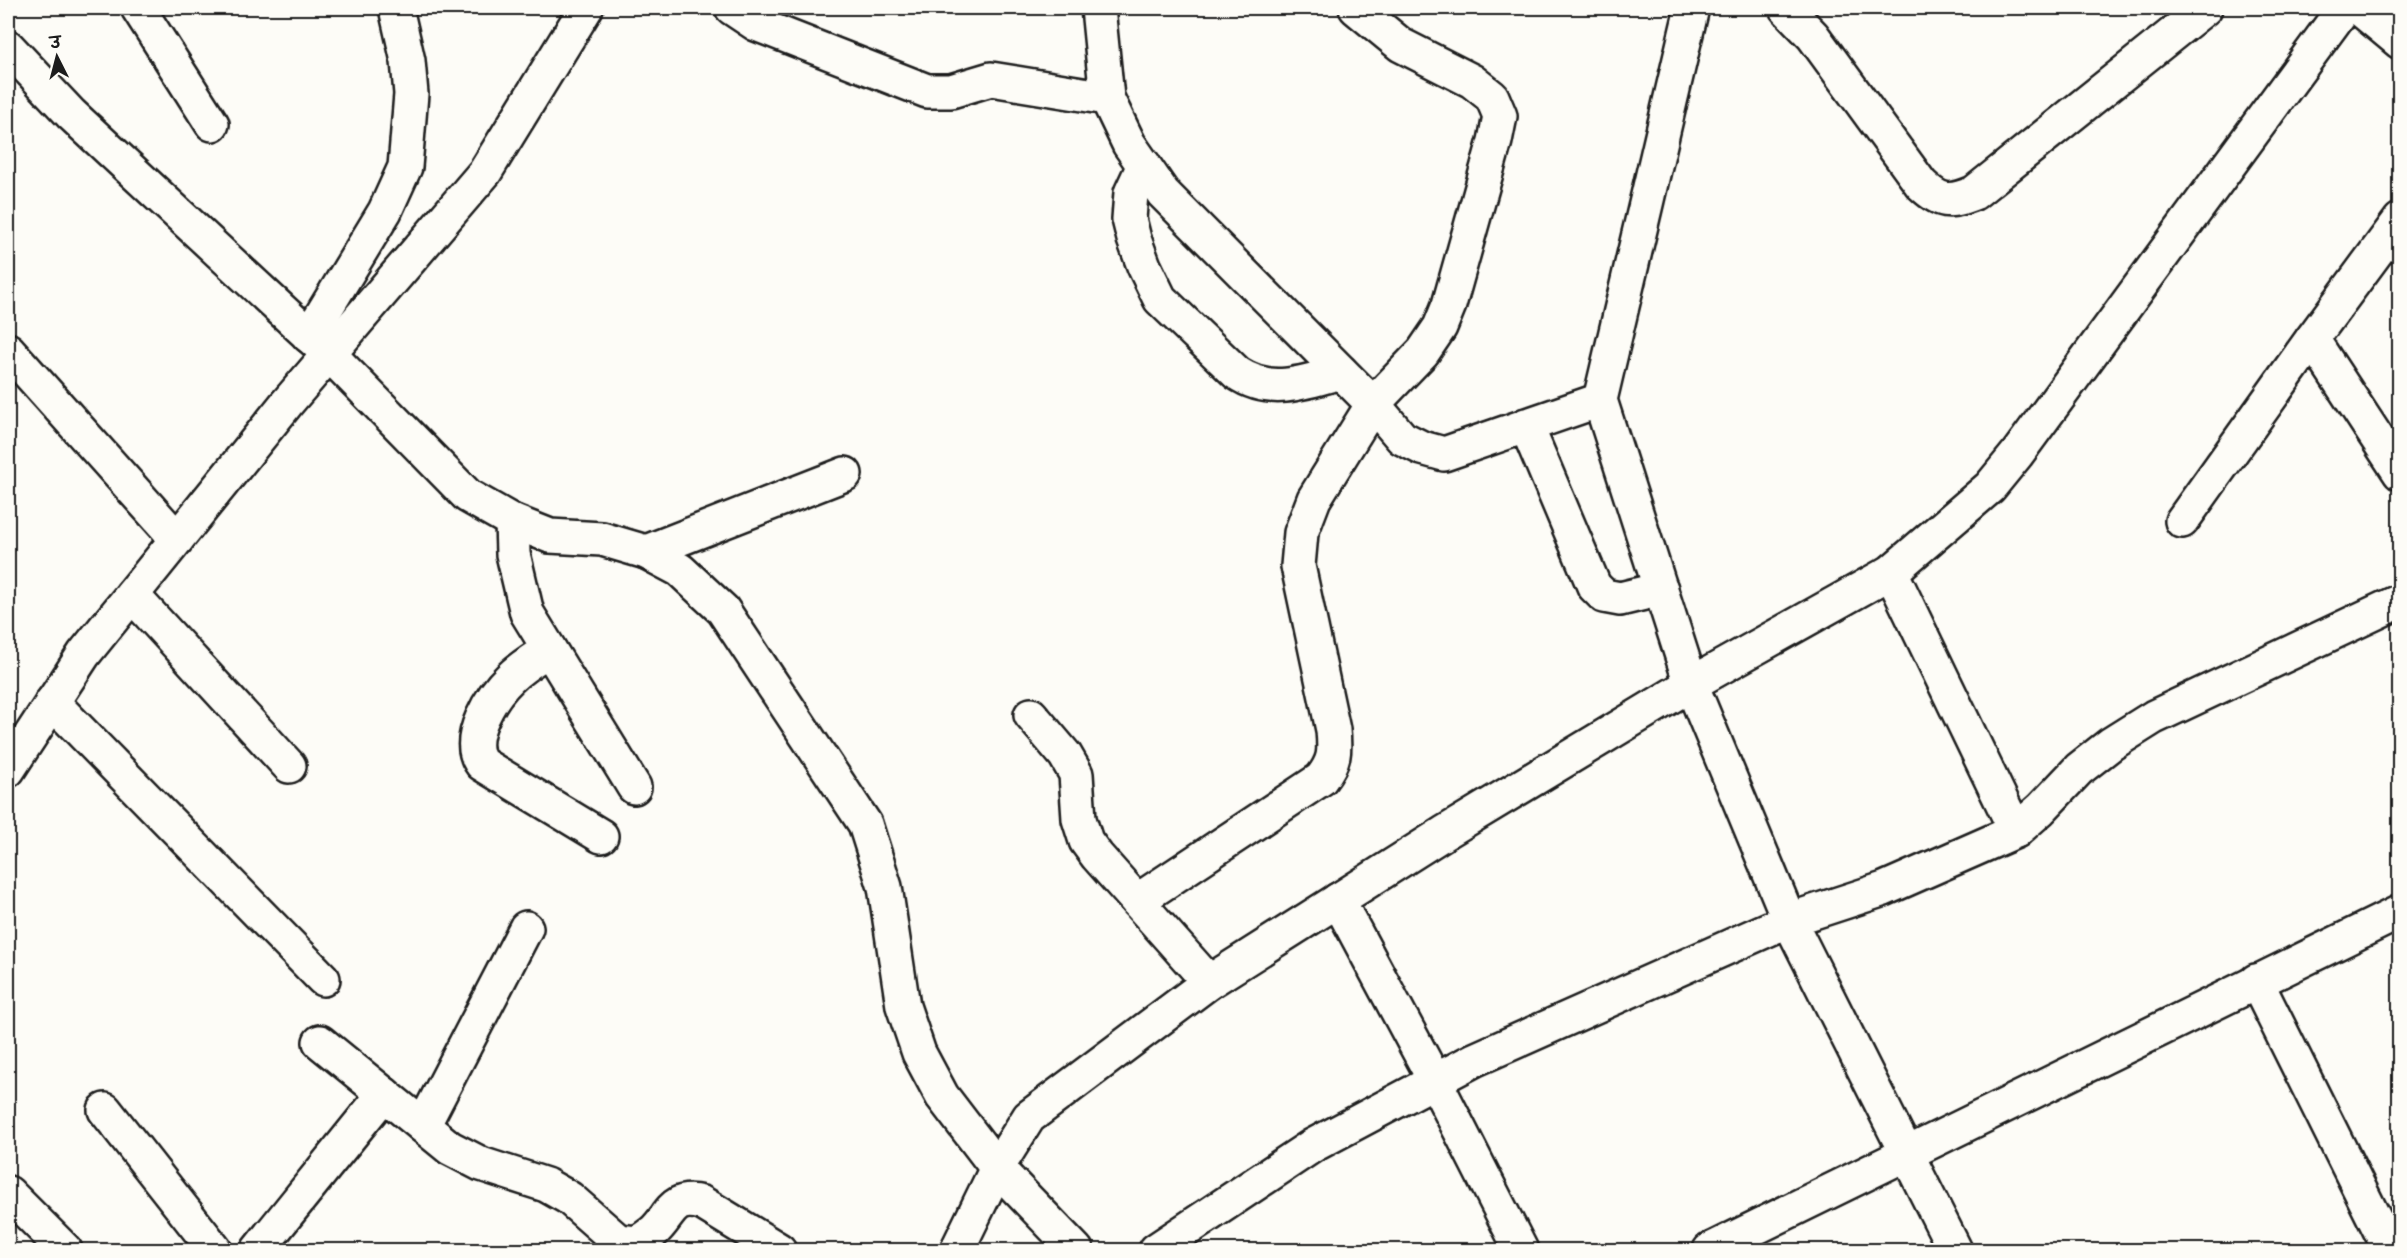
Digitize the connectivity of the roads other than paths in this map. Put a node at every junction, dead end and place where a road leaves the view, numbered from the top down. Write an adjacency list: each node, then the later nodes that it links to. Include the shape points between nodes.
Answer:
1 (138, 8): 15 (street)
2 (396, 8): 19 (street, via 411,94 405,167)
3 (586, 8): 19 (street, via 485,172)
4 (732, 8): 14 (street, via 756,24 927,91 951,91 991,79)
5 (1098, 8): 14 (street)
6 (1356, 8): 23 (street, via 1401,45 1472,81 1492,97 1500,116 1440,327 1424,352)
7 (1692, 8): 22 (street)
8 (1786, 8): 9 (street, via 1813,36 1921,184 1935,197 1954,201 1974,193)
9 (2205, 8)
10 (2344, 8): 31 (street, via 2017,454 1990,487)
11 (2359, 8): 12 (street)
12 (2400, 42)
13 (8, 47): 19 (street, via 80,122)
14 (1107, 98): 16 (street)
15 (212, 124)
16 (1144, 165): 21 (street, via 1163,193); 21 (street, via 1131,192 1129,219 1160,299 1251,383 1271,387 1297,384)
17 (2400, 220): 18 (street)
18 (2312, 339): 25 (street); 28 (street)
19 (319, 345): 27 (street, via 468,496); 29 (street)
20 (8, 350): 29 (street)
21 (1341, 372): 23 (street)
22 (1600, 400): 24 (street); 32 (street)
23 (1373, 404): 24 (street, via 1402,438 1444,454); 46 (street, via 1314,499 1301,533 1298,566 1333,730 1332,765 1321,779)
24 (1526, 425): 32 (street, via 1594,586 1604,596 1620,599)
25 (2400, 473)
26 (845, 474): 30 (street)
27 (512, 521): 30 (street, via 550,536 602,539); 35 (street, via 513,554 527,613)
28 (2182, 521)
29 (177, 539): 33 (street)
30 (646, 552): 59 (street, via 680,570 723,610 865,824 885,887 903,1006 919,1053 942,1096)
31 (1892, 572): 36 (street); 43 (street)
32 (1661, 589): 36 (street)
33 (132, 595): 37 (street, via 84,654); 40 (street)
34 (2400, 602): 43 (street, via 2154,717 2079,769)
35 (549, 649): 42 (street); 44 (street, via 510,678 495,695 477,730 476,756 482,764)
36 (1692, 684): 45 (street); 48 (street)
37 (52, 702): 39 (street); 50 (street)
38 (1031, 715): 46 (street, via 1076,774 1079,819 1086,841)
39 (16, 736): 41 (street)
40 (289, 766)
41 (8, 770)
42 (634, 787)
43 (2016, 831): 48 (street, via 1884,888)
44 (601, 836)
45 (1338, 900): 52 (street); 54 (street)
46 (1137, 901): 52 (street)
47 (2400, 912): 51 (street)
48 (1789, 920): 54 (street); 58 (street)
49 (526, 928): 57 (street)
50 (323, 979)
51 (2256, 981): 58 (street); 71 (street)
52 (1209, 982): 59 (street, via 1029,1117)
53 (320, 1042): 55 (street)
54 (1435, 1081): 67 (street, via 1312,1146); 68 (street)
55 (384, 1094): 57 (street); 63 (street)
56 (105, 1110): 62 (street)
57 (423, 1126): 64 (street, via 450,1148 481,1164 546,1185 569,1198 618,1241 637,1243 653,1232 677,1203 690,1200 702,1203)
58 (1907, 1154): 69 (street); 70 (street)
59 (997, 1168): 65 (street); 66 (street)
60 (8, 1193): 61 (street)
61 (65, 1251)
62 (215, 1251)
63 (258, 1251)
64 (779, 1251)
65 (957, 1251)
66 (1076, 1251)
67 (1156, 1251)
68 (1521, 1251)
69 (1710, 1251)
70 (1955, 1251)
71 (2390, 1251)

